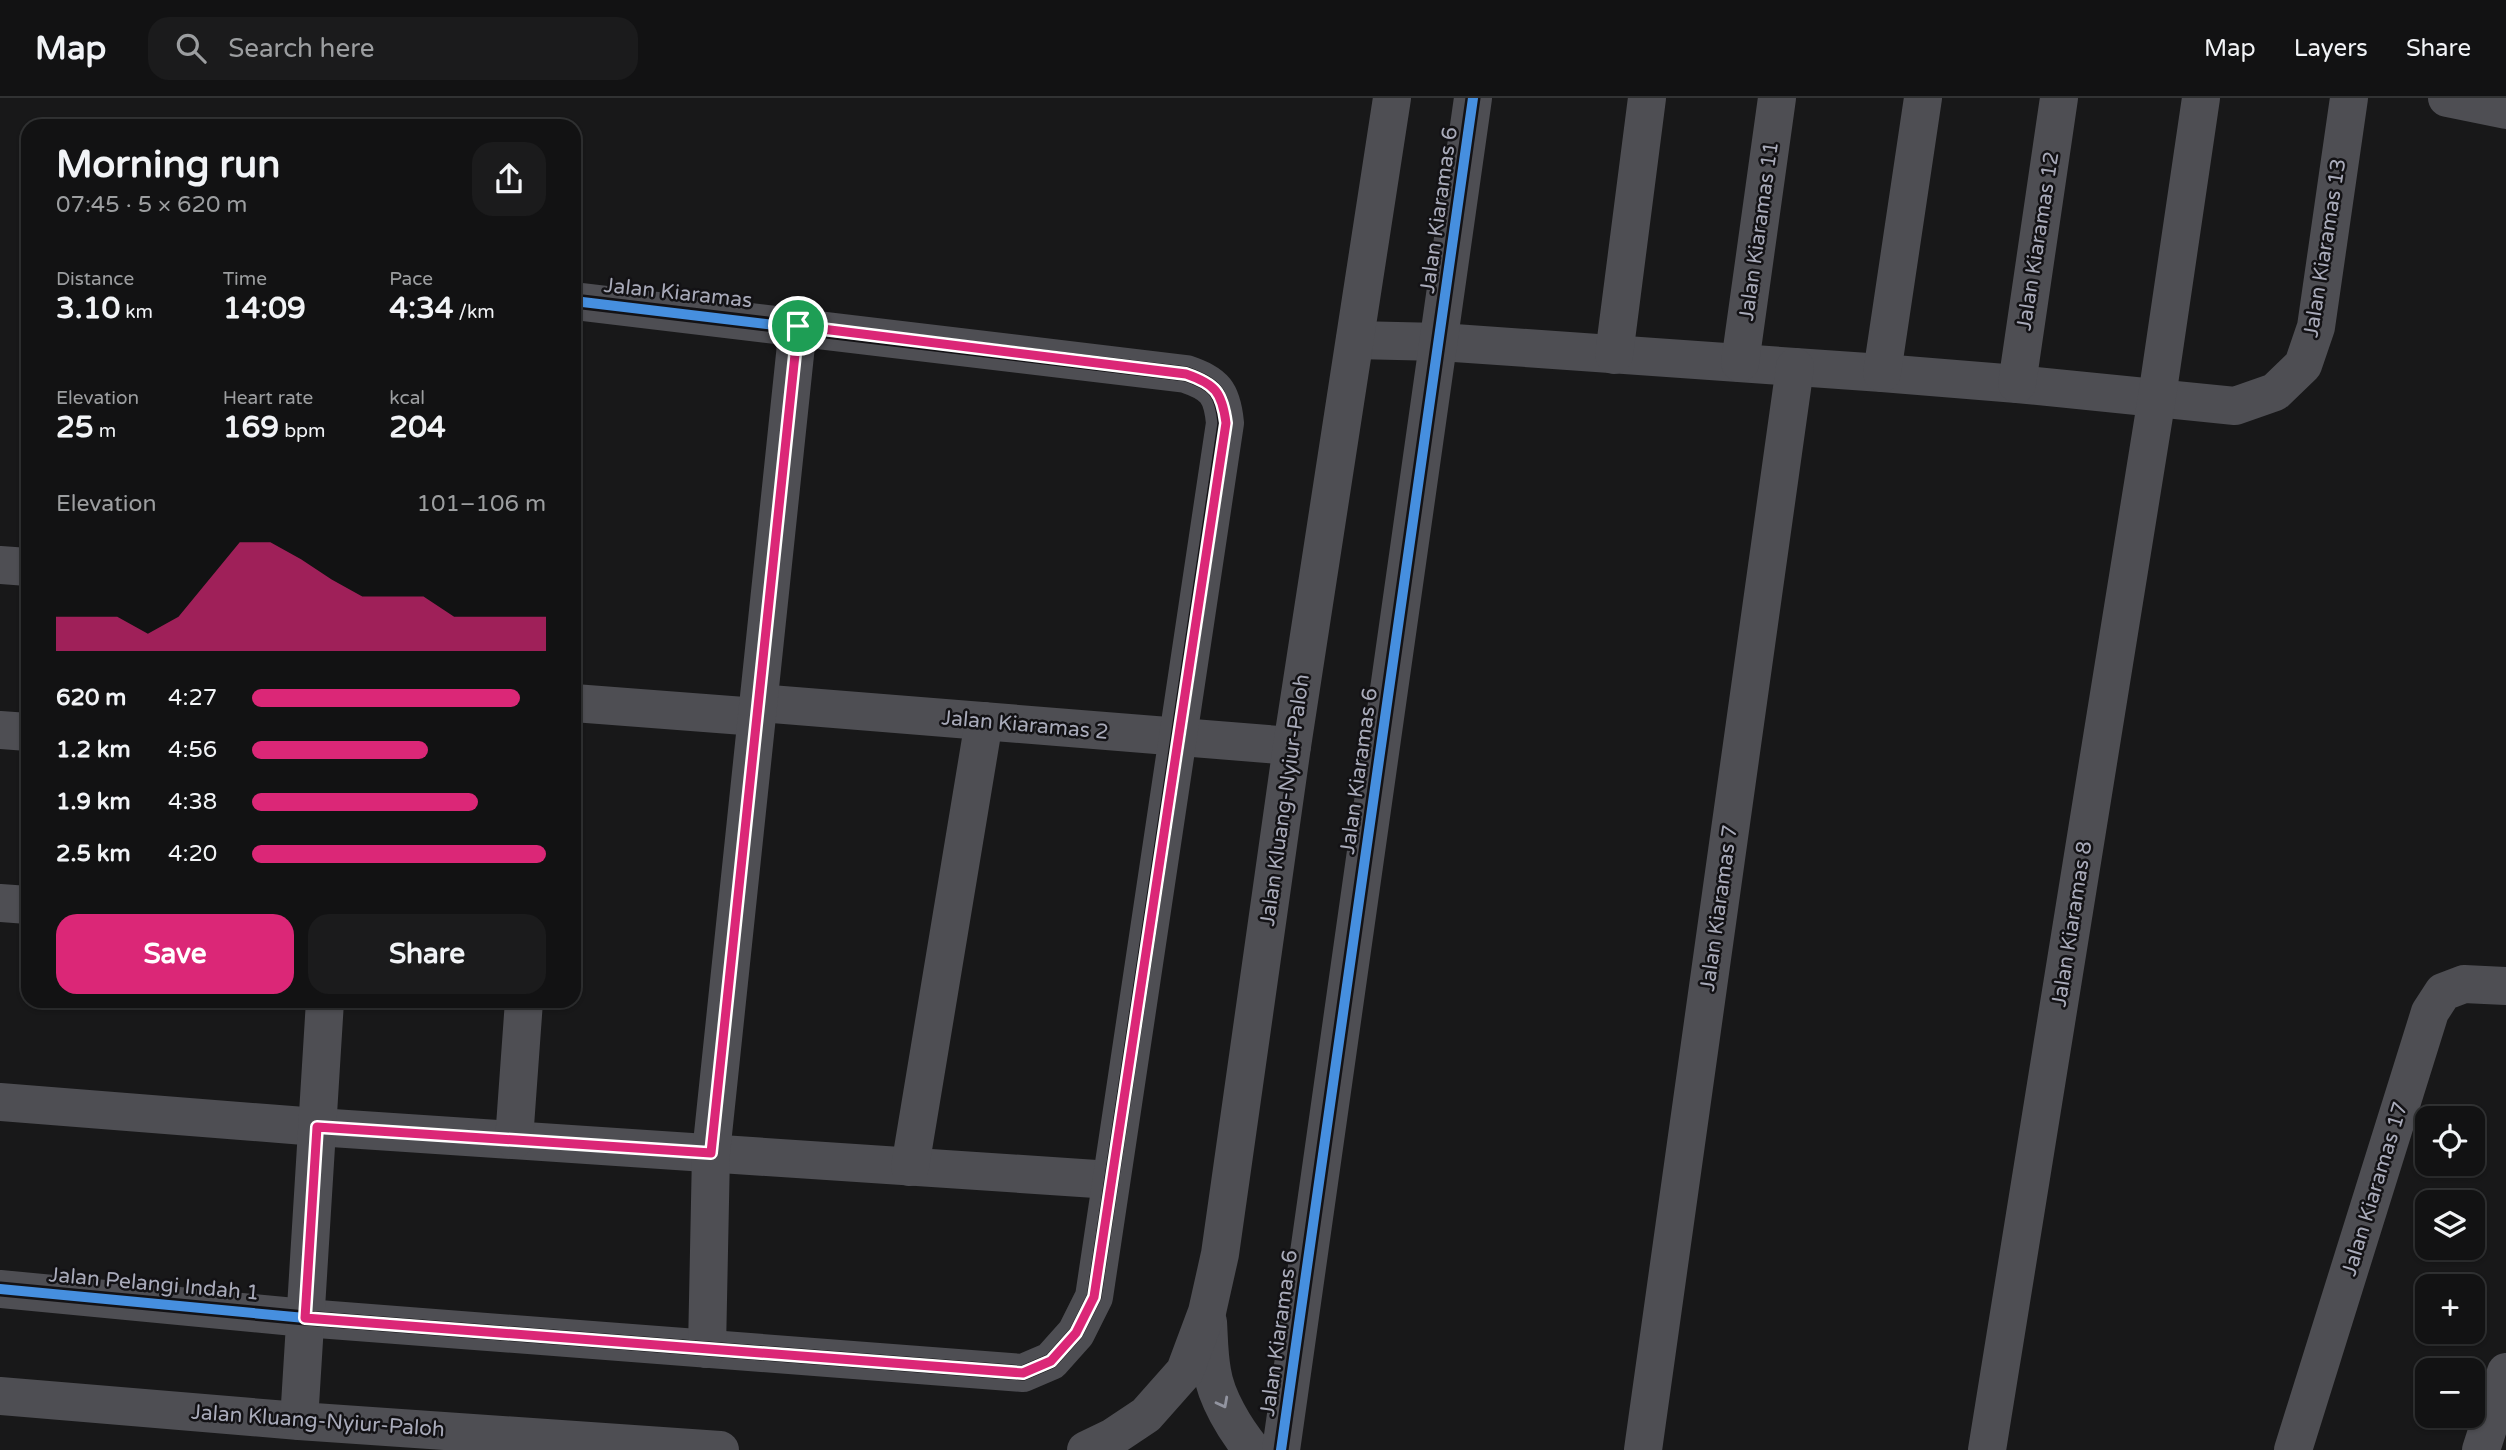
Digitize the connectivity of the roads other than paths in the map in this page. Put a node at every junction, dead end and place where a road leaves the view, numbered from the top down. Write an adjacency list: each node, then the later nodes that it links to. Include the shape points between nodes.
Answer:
1 (1392, 98): 13 (street, Jalan Kluang-Nyiur-Paloh)
2 (1473, 98): 14 (street, Jalan Kiaramas 6)
3 (1647, 98): 15 (street)
4 (1777, 98): 16 (street, Jalan Kiaramas 11)
5 (1923, 98): 18 (street)
6 (2059, 98): 19 (street, Jalan Kiaramas 12)
7 (2201, 98): 20 (street, Jalan Kiaramas 8)
8 (2349, 98): 20 (street, Jalan Kiaramas 13, via 2316,327 2303,365 2275,392 2235,406)
9 (2447, 98): 10 (street)
10 (2506, 110)
11 (581, 302): 12 (street, Jalan Kiaramas)
12 (798, 326): 24 (street); 28 (street, Jalan Kiaramas, via 1186,374 1203,379 1217,391 1226,423)
13 (1355, 340): 14 (street, Jalan Kiaramas 13); 29 (street, Jalan Kluang-Nyiur-Paloh)
14 (1440, 342): 15 (street, Jalan Kiaramas 13); 51 (street, Jalan Kiaramas 6)
15 (1614, 355): 16 (street, Jalan Kiaramas 13)
16 (1740, 363): 17 (street, Jalan Kiaramas 13)
17 (1795, 367): 18 (street, Jalan Kiaramas 13); 52 (street, Jalan Kiaramas 7)
18 (1882, 373): 19 (street, Jalan Kiaramas 13)
19 (2017, 384): 20 (street, Jalan Kiaramas 13)
20 (2157, 397): 53 (street, Jalan Kiaramas 8)
21 (0, 565): 22 (street)
22 (21, 567)
23 (581, 702): 24 (street, Jalan Kiaramas 2)
24 (758, 710): 25 (street, Jalan Kiaramas 2); 38 (street)
25 (984, 721): 28 (street, Jalan Kiaramas 2); 39 (street)
26 (0, 730): 27 (street)
27 (21, 732)
28 (1177, 737): 29 (street, Jalan Kiaramas 2); 40 (street, Jalan Kiaramas)
29 (1292, 746): 42 (street, Jalan Kluang-Nyiur-Paloh, via 1222,1240)
30 (0, 903): 31 (street)
31 (21, 904)
32 (2506, 986): 54 (street, Jalan Kiaramas 17, via 2464,984 2443,992 2430,1012)
33 (325, 1008): 36 (street)
34 (523, 1008): 37 (street)
35 (0, 1102): 36 (street)
36 (317, 1127): 37 (street); 43 (street)
37 (514, 1140): 38 (street)
38 (711, 1153): 39 (street); 44 (street)
39 (910, 1167): 40 (street)
40 (1111, 1180): 44 (street, Jalan Pelangi Indah 1, via 1094,1297 1076,1333 1051,1361 1023,1373)
41 (0, 1289): 43 (street, Jalan Pelangi Indah 1)
42 (1207, 1312): 49 (street, Jalan Kluang-Nyiur-Paloh, via 1185,1371 1146,1415); 50 (street, one-way to 50, via 1212,1374)
43 (305, 1318): 44 (street, Jalan Pelangi Indah 1); 47 (street)
44 (707, 1349)
45 (2506, 1372): 55 (street)
46 (0, 1396): 47 (street, Jalan Kluang-Nyiur-Paloh)
47 (299, 1421): 48 (street, Jalan Kluang-Nyiur-Paloh)
48 (720, 1450)
49 (1086, 1450)
50 (1252, 1450)
51 (1281, 1450)
52 (1643, 1450)
53 (1987, 1450)
54 (2293, 1450)
55 (2481, 1450)

